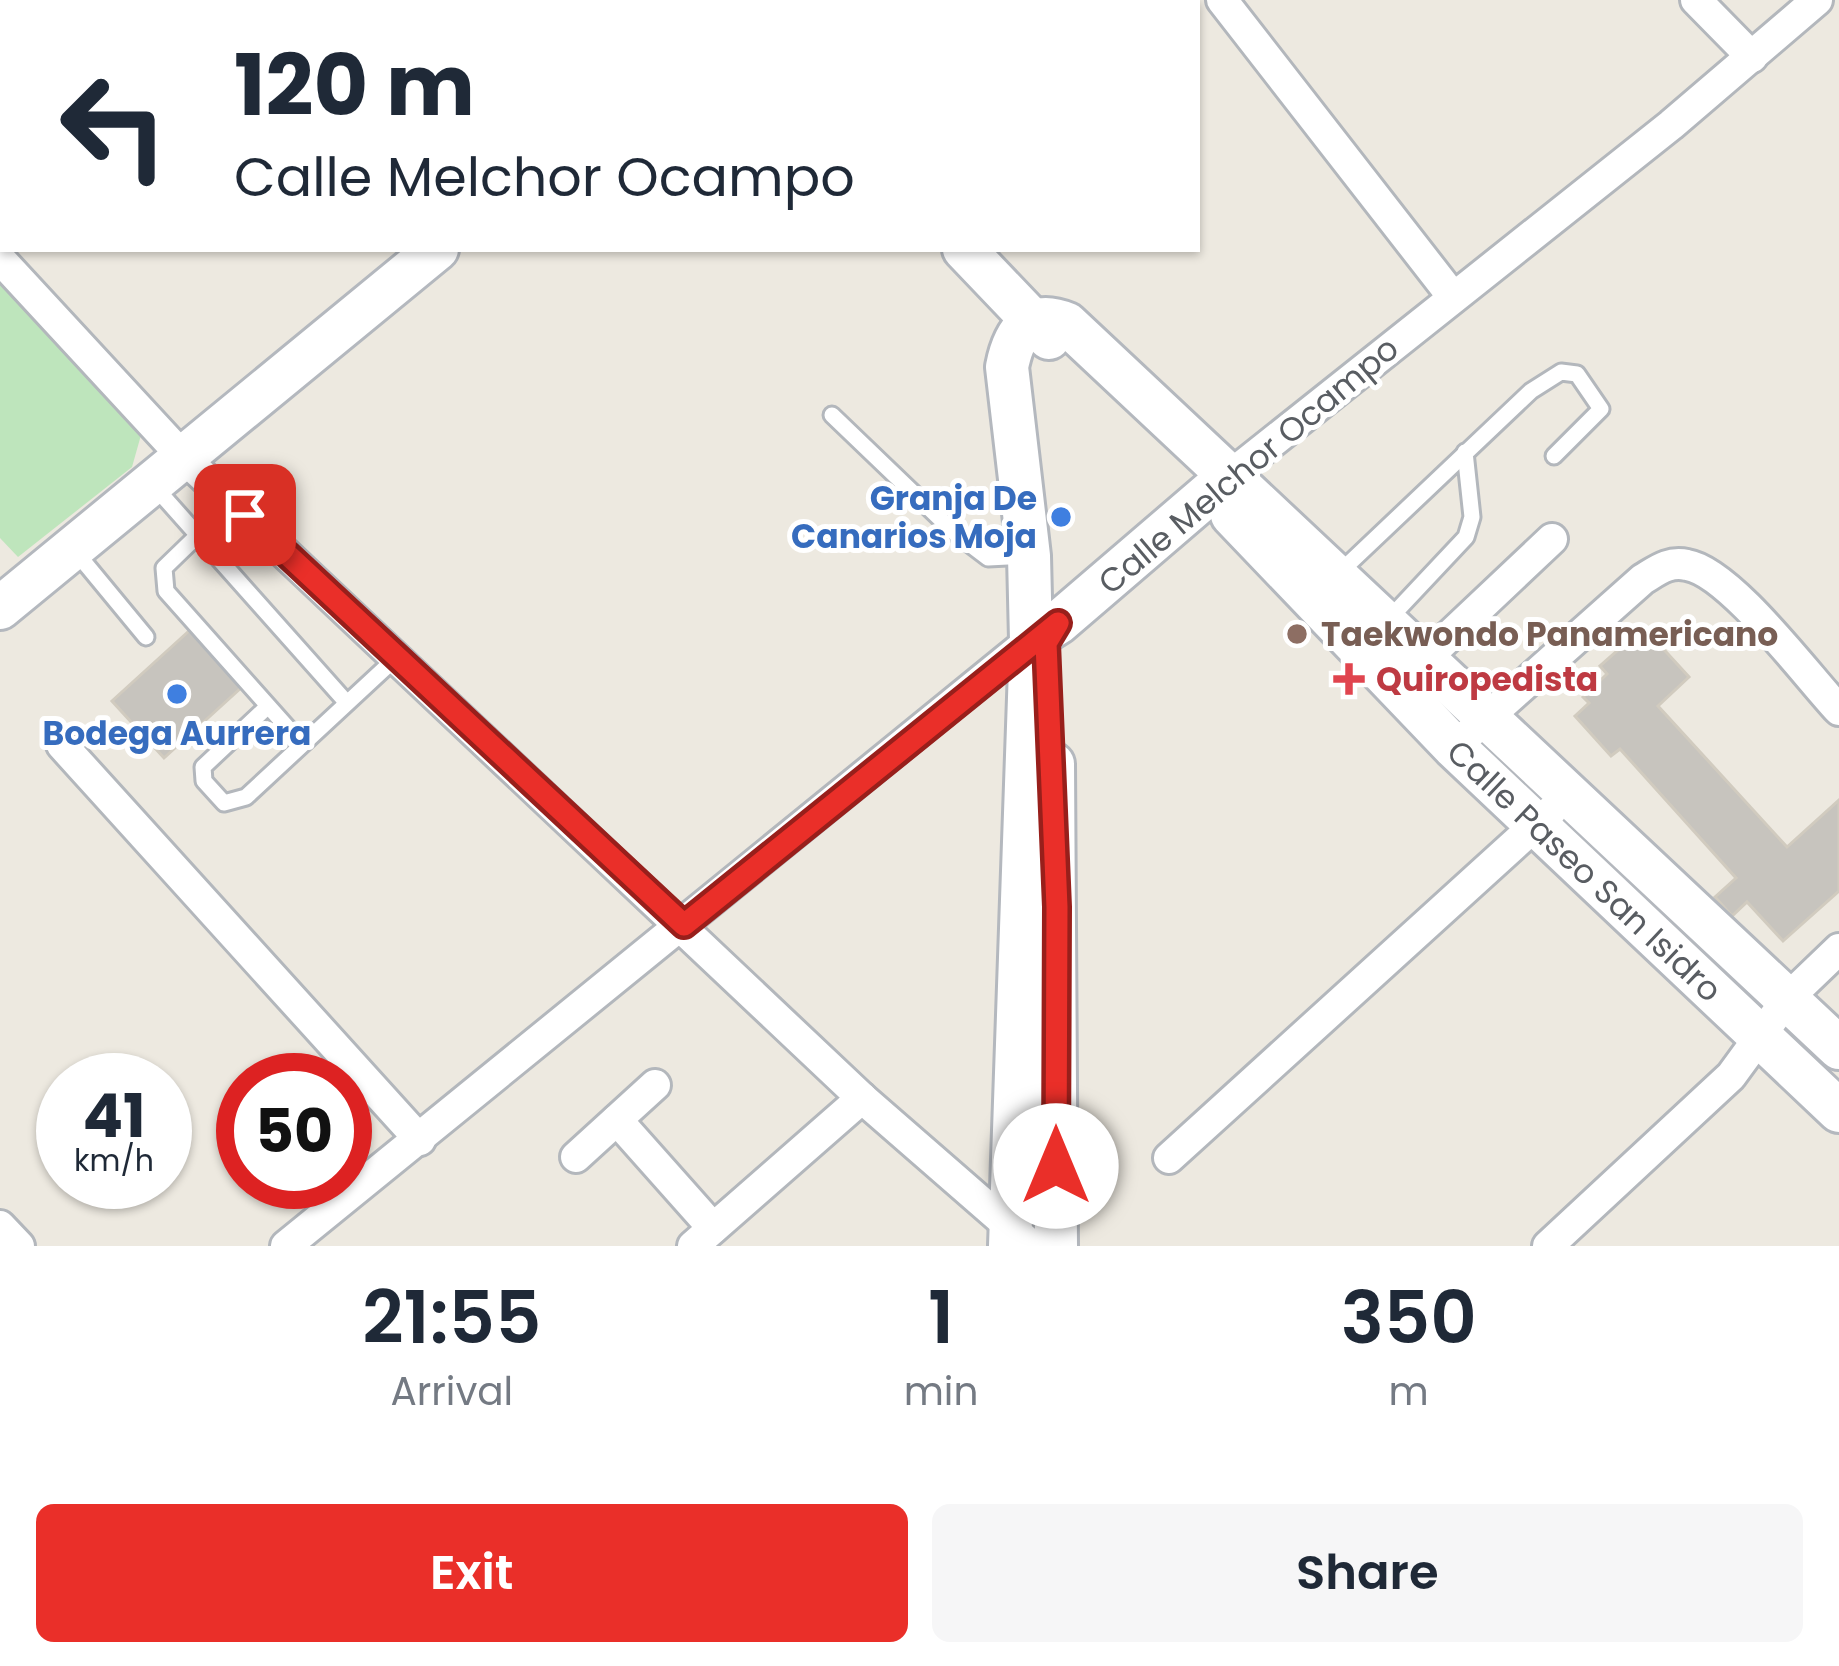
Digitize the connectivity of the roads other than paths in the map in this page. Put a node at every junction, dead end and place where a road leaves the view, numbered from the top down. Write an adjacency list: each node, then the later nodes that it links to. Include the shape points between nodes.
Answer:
1 (1222, 0): 9 (street)
2 (1696, 0): 4 (street)
3 (1817, 0): 4 (street, Calle Melchor Ocampo)
4 (1752, 56): 9 (street, Calle Melchor Ocampo)
5 (433, 252): 15 (main road)
6 (966, 252): 11 (main road, via 995,313)
7 (967, 252): 10 (main road, Calle Paseo San Isidro)
8 (0, 259): 15 (street)
9 (1453, 297): 16 (street, Calle Melchor Ocampo)
10 (1030, 320): 11 (main road, via 1012,343); 16 (main road, Calle Paseo San Isidro)
11 (1007, 367): 20 (main road)
12 (832, 415): 20 (lane, via 988,558)
13 (1466, 452): 14 (lane, via 1550,376 1577,374 1601,409); 21 (lane); 23 (lane, via 1466,537)
14 (1554, 456)
15 (168, 471): 17 (lane); 19 (main road); 26 (street)
16 (1219, 486): 21 (main road, Calle Paseo San Isidro); 24 (main road, Calle Melchor Ocampo); 34 (main road, Calle Paseo San Isidro)
17 (196, 537): 28 (lane); 29 (lane, via 164,568 163,583)
18 (1552, 539): 27 (street)
19 (73, 548): 22 (main road); 25 (lane)
20 (1029, 556): 24 (main road)
21 (1337, 575): 23 (main road, Calle Paseo San Isidro)
22 (0, 608)
23 (1386, 622): 27 (main road, Calle Paseo San Isidro)
24 (1045, 631): 37 (street, Calle Melchor Ocampo); 51 (main road); 54 (main road, via 1057,907)
25 (146, 637)
26 (398, 656): 28 (lane); 37 (street)
27 (1426, 658): 31 (main road, Calle Paseo San Isidro)
28 (347, 704): 32 (lane)
29 (267, 706): 32 (lane); 32 (lane, via 202,766 224,803 238,803)
30 (1839, 710): 31 (street, via 1723,585 1683,563 1643,579)
31 (1489, 715): 34 (street); 35 (main road, Calle Paseo San Isidro)
32 (302, 744)
33 (62, 746): 46 (street)
34 (1454, 747): 36 (main road, Calle Paseo San Isidro)
35 (1568, 795): 36 (street); 39 (main road, Calle Paseo San Isidro)
36 (1536, 826): 40 (main road, Calle Paseo San Isidro); 48 (street)
37 (684, 925): 43 (street); 46 (street, Calle Melchor Ocampo)
38 (1839, 949): 39 (street)
39 (1789, 998): 40 (street); 41 (main road, Calle Paseo San Isidro)
40 (1760, 1037): 44 (main road, Calle Paseo San Isidro); 55 (street, via 1731,1076)
41 (1839, 1048)
42 (655, 1085): 45 (street)
43 (862, 1098): 50 (street); 51 (street)
44 (1839, 1111)
45 (617, 1120): 47 (street); 50 (street)
46 (420, 1140): 53 (street, Calle Melchor Ocampo)
47 (576, 1157)
48 (1168, 1158)
49 (0, 1226): 52 (street)
50 (703, 1237)
51 (1017, 1240)
52 (20, 1246)
53 (286, 1246)
54 (1055, 1246)
55 (1548, 1246)

